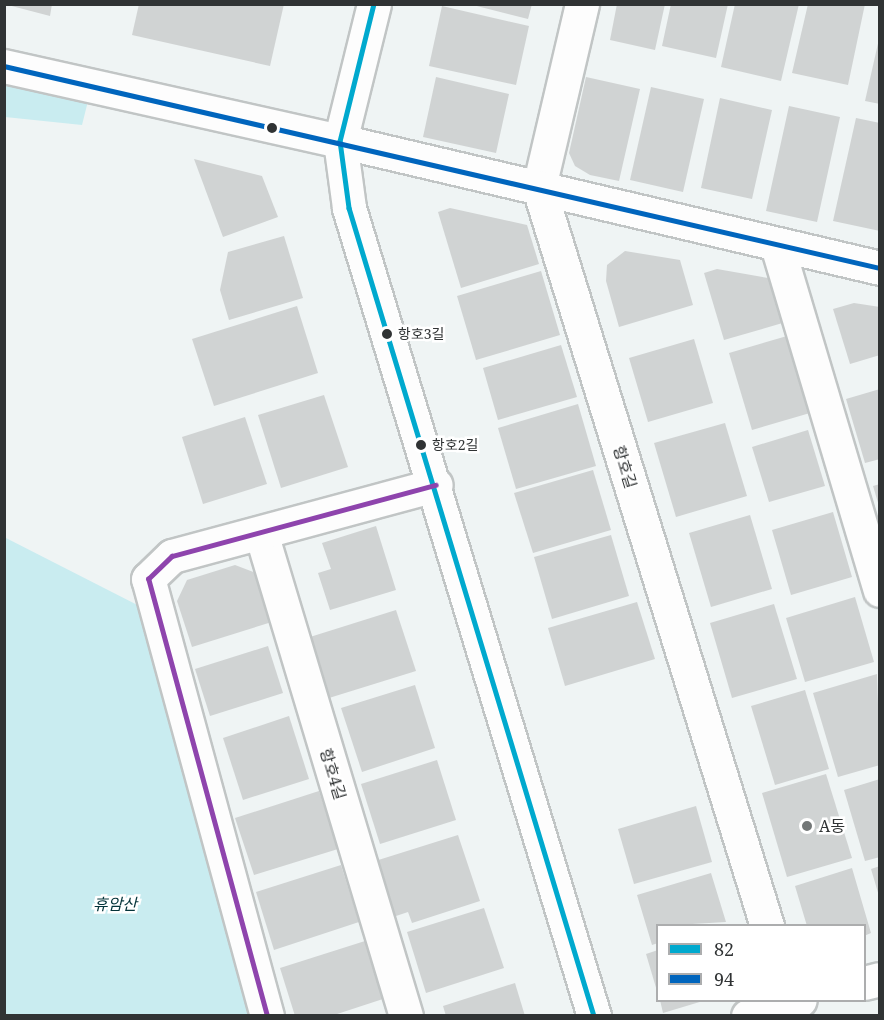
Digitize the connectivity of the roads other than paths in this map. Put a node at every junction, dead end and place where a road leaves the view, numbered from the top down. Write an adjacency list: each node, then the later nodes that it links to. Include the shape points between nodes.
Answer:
1 (374, 4): 4 (street)
2 (582, 4): 5 (street)
3 (4, 66): 4 (street)
4 (340, 141): 5 (street); 8 (street, via 349,208)
5 (539, 188): 6 (street); 11 (street, 항호길)
6 (777, 244): 7 (street); 10 (street)
7 (879, 268)
8 (436, 485): 9 (street); 15 (street)
9 (261, 533): 13 (street, via 172,556 148,579); 14 (street, 항호4길)
10 (879, 590)
11 (766, 924)
12 (794, 1005): 16 (street)
13 (267, 1016)
14 (406, 1016)
15 (594, 1016)
16 (748, 1016)

